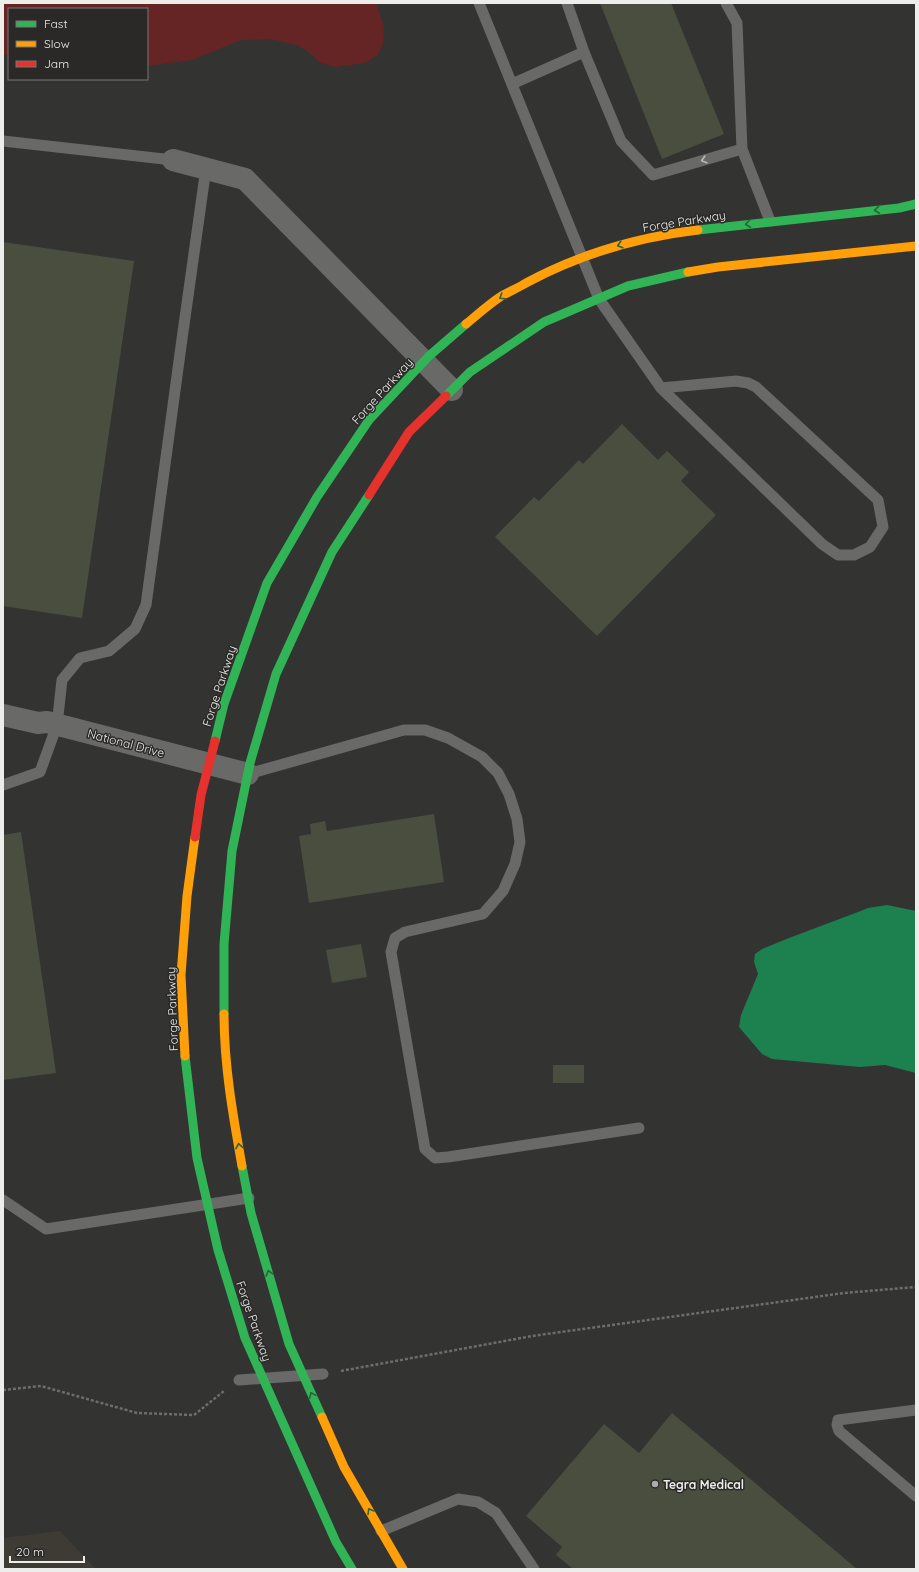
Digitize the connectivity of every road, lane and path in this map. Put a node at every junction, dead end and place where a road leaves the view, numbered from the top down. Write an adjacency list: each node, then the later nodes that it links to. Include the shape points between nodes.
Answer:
1 (479, 3): 5 (lane)
2 (567, 3): 4 (lane)
3 (726, 3): 7 (lane, via 737,23)
4 (584, 52): 5 (lane); 7 (lane, one-way to 4, via 653,175 621,141)
5 (512, 84): 13 (lane)
6 (3, 141): 8 (lane)
7 (742, 150): 11 (lane)
8 (173, 160): 9 (street)
9 (206, 168): 15 (street, via 245,178); 19 (lane, via 146,605 135,629 109,651 80,658 62,680)
10 (916, 204): 11 (street, Forge Parkway, one-way to 11, via 899,208)
11 (770, 221): 13 (street, Forge Parkway, one-way to 13, via 673,232)
12 (916, 246): 14 (street, via 718,267 628,286)
13 (582, 257): 14 (lane); 15 (street, Forge Parkway, one-way to 15, via 500,297)
14 (599, 299): 16 (lane); 17 (street, via 544,322 470,372)
15 (424, 361): 17 (street); 20 (street, Forge Parkway, via 369,420 317,497 266,583 224,704)
16 (661, 388): 16 (lane, via 822,544 838,555 854,555 870,547 883,527 878,500 756,387 736,381)
17 (452, 390): 21 (street, via 410,432 332,552 276,674)
18 (3, 715): 19 (street, National Drive)
19 (57, 725): 20 (street, National Drive); 22 (lane, via 40,772)
20 (209, 765): 21 (street, National Drive); 26 (street, Forge Parkway, via 201,795 188,888 181,975 186,1069 197,1158)
21 (248, 774): 23 (lane, via 404,730 425,730 448,738 482,757 498,773 509,794 517,819 520,842 516,864 503,891 483,914 405,932 395,938 391,952 425,1149 435,1158 448,1157); 24 (street, one-way to 21, via 234,1122 224,1034 224,944 232,851)
22 (3, 785)
23 (640, 1128)
24 (249, 1198): 26 (lane); 29 (street, one-way to 24, via 289,1344)
25 (3, 1200): 26 (lane, via 46,1229)
26 (208, 1205): 30 (street, Forge Parkway, via 218,1250 245,1338)
27 (916, 1287): 28 (path, via 844,1293 532,1336)
28 (323, 1374): 29 (lane)
29 (303, 1375): 30 (lane); 35 (street, one-way to 29, via 344,1467)
30 (262, 1378): 31 (lane); 36 (street, Forge Parkway, via 336,1542)
31 (239, 1380): 32 (path, via 194,1415 137,1413 41,1386)
32 (3, 1390)
33 (916, 1410): 34 (lane, via 838,1420 837,1425 839,1431)
34 (916, 1496)
35 (381, 1531): 37 (street); 38 (lane, via 458,1499 478,1502 496,1513)
36 (352, 1569)
37 (404, 1569)
38 (534, 1569)

